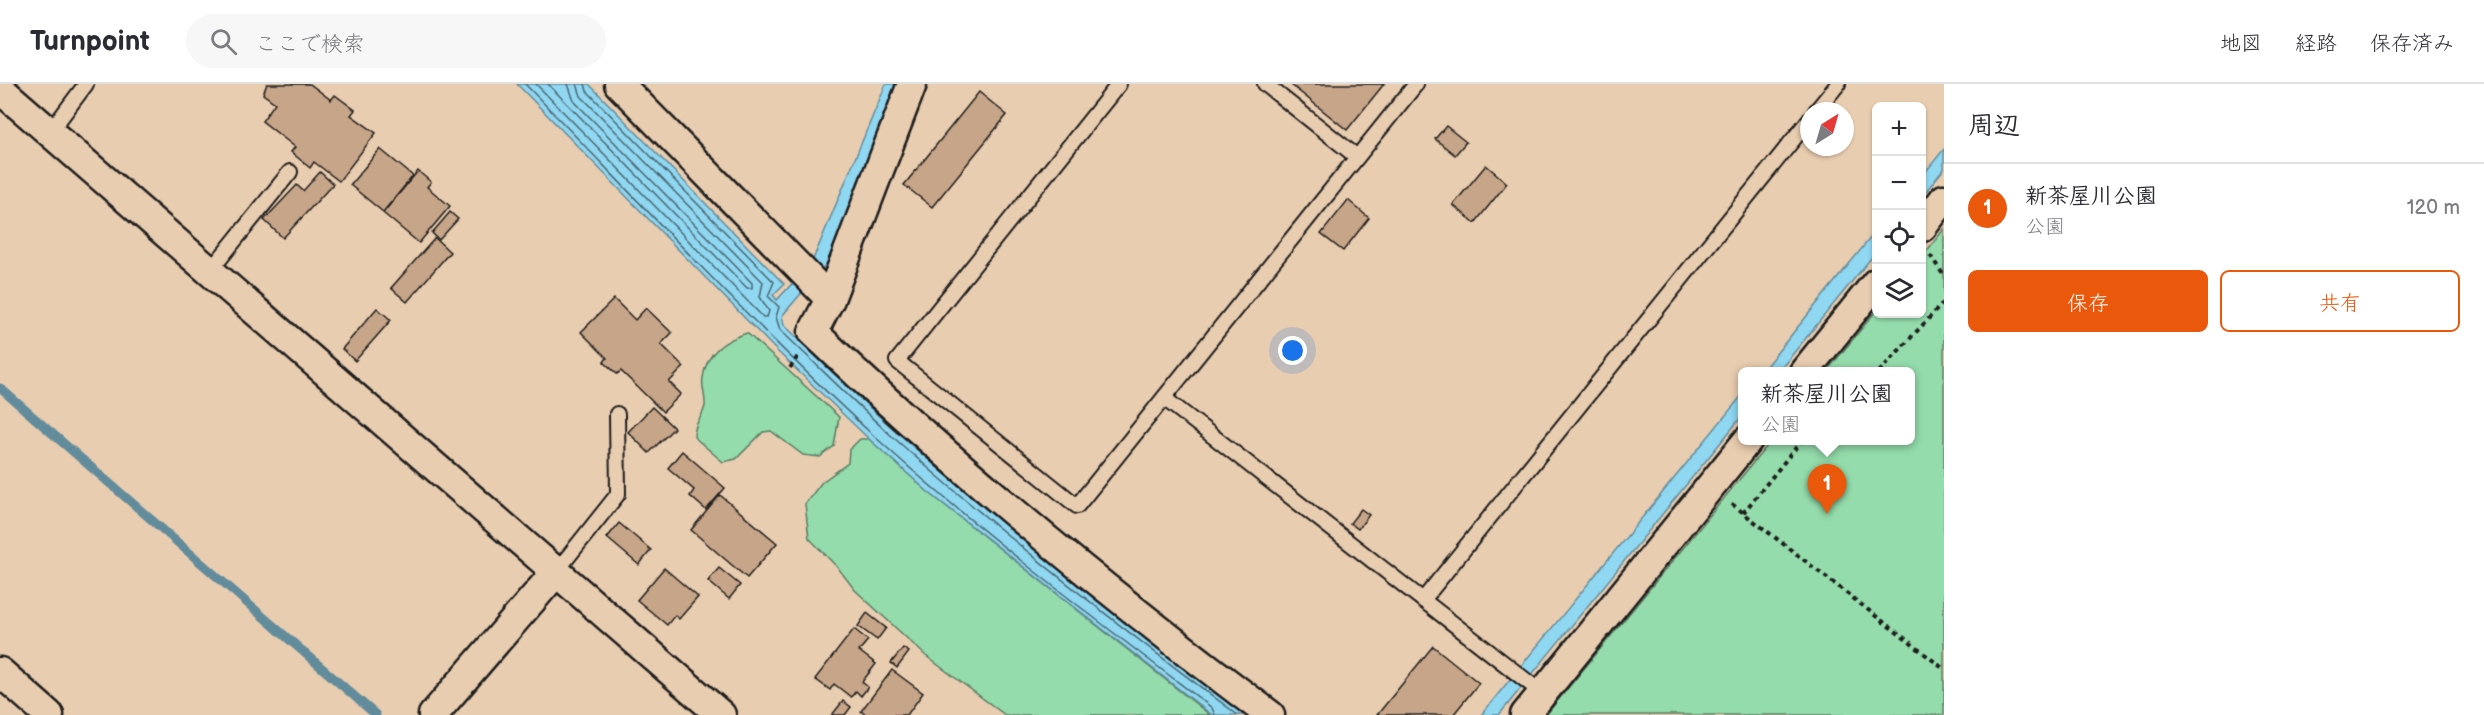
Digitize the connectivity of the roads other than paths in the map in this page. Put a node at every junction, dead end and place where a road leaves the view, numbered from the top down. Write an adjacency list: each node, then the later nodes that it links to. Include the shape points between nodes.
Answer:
1 (86, 84): 11 (lane)
2 (619, 84): 17 (street)
3 (912, 84): 17 (street)
4 (1119, 84): 20 (lane, via 897,361 1077,506)
5 (1265, 84): 12 (lane)
6 (1416, 84): 12 (lane)
7 (1838, 84): 9 (lane)
8 (0, 88): 11 (street)
9 (1823, 102)
10 (1800, 131): 24 (lane)
11 (50, 132): 16 (street)
12 (1357, 157): 20 (lane)
13 (290, 172): 16 (lane)
14 (1944, 199): 15 (street)
15 (1926, 235)
16 (210, 271): 23 (street)
17 (817, 286): 30 (street, via 813,332 900,416 1172,641)
18 (1872, 288): 19 (street)
19 (1808, 367)
20 (1164, 398): 24 (lane)
21 (617, 414): 23 (lane, via 618,494)
22 (1745, 445): 26 (street)
23 (556, 572): 28 (street); 29 (street)
24 (1423, 600): 26 (lane)
25 (0, 672): 27 (street)
26 (1536, 689): 31 (street)
27 (49, 715)
28 (433, 715)
29 (721, 715)
30 (1270, 715)
31 (1525, 715)

